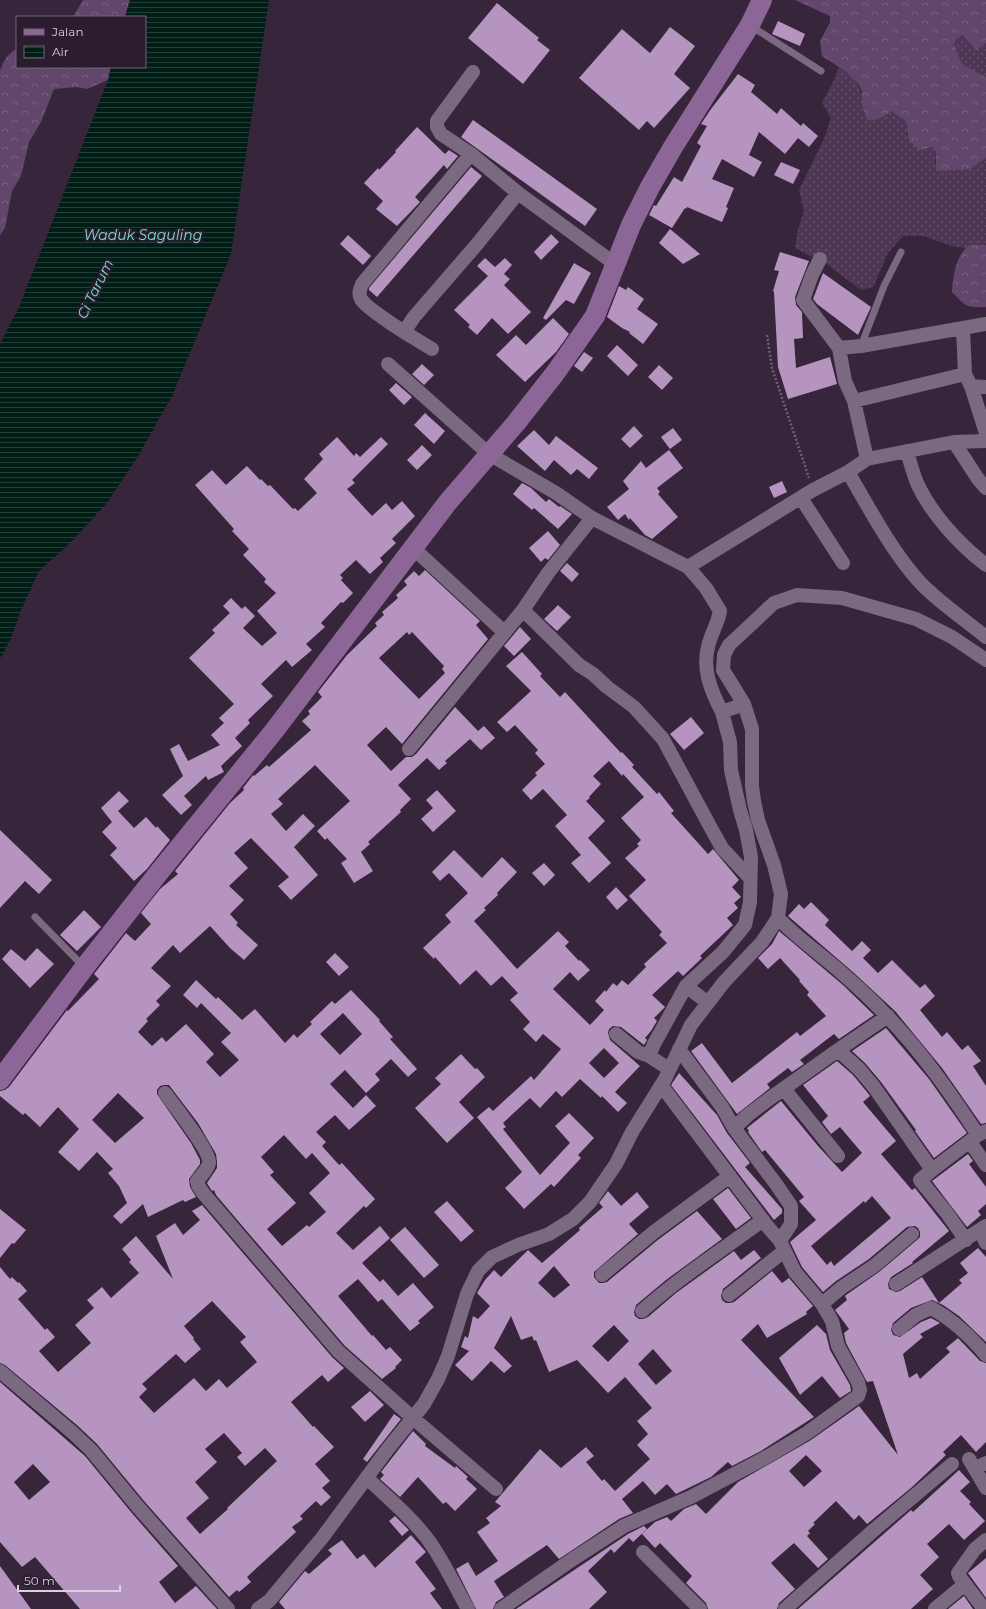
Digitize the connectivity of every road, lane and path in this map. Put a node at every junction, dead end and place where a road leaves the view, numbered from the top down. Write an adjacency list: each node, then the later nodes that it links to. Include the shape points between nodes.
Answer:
1 (762, 0): 2 (street)
2 (750, 25): 3 (lane); 9 (street, via 672,147 631,225)
3 (821, 70)
4 (473, 72): 5 (street, via 437,121 441,134)
5 (471, 154): 6 (street); 12 (street, via 362,284 359,292 361,300)
6 (518, 193): 9 (street); 12 (street)
7 (901, 252): 14 (lane, via 884,286)
8 (820, 259): 15 (street, via 803,300)
9 (615, 264): 25 (street, via 594,316 583,334 556,372)
10 (986, 324): 11 (street)
11 (963, 328): 14 (street); 18 (street)
12 (404, 332): 16 (street)
13 (767, 335): 29 (path, via 772,368)
14 (861, 346): 15 (street)
15 (839, 348): 20 (street, via 845,381)
16 (432, 349)
17 (388, 364): 25 (street)
18 (968, 380): 19 (street); 20 (street); 21 (street)
19 (986, 387)
20 (854, 401): 26 (street)
21 (986, 433)
22 (986, 441): 23 (street)
23 (954, 442): 24 (street); 28 (street)
24 (906, 451): 26 (street); 33 (street, via 932,510 971,554)
25 (489, 454): 30 (street, via 556,493); 31 (street)
26 (867, 459): 27 (street)
27 (848, 472): 29 (street); 37 (street, via 899,556 917,579)
28 (986, 488)
29 (807, 494): 32 (street); 34 (street)
30 (592, 518): 34 (street); 35 (street, via 548,573)
31 (412, 547): 36 (street); 45 (street, via 274,731)
32 (843, 563)
33 (986, 565)
34 (688, 567): 40 (street, via 717,603 720,611 708,644 706,659 709,682)
35 (523, 610): 36 (street); 42 (street, via 579,665 634,707 663,739 722,848)
36 (504, 632): 41 (street)
37 (985, 635)
38 (986, 660): 39 (street, via 952,637 916,619 842,598 797,595 774,603 732,642 724,655 723,670)
39 (744, 704): 40 (street); 44 (street, via 752,729 754,801 781,894)
40 (722, 712): 42 (street, via 730,742 731,770 751,857)
41 (409, 749)
42 (750, 878): 46 (street, via 750,902 745,925 723,952)
43 (35, 917): 45 (lane)
44 (778, 918): 47 (street, via 762,942 724,982); 48 (street, via 844,974)
45 (84, 968): 54 (street)
46 (686, 986): 47 (street); 52 (street)
47 (708, 1004): 50 (street, via 691,1024)
48 (888, 1016): 51 (street); 59 (street, via 953,1096)
49 (616, 1034): 52 (street, via 638,1052)
50 (679, 1049): 53 (street); 58 (street, via 722,1107)
51 (838, 1050): 56 (street); 62 (street, via 859,1069 874,1088)
52 (649, 1056): 53 (street)
53 (669, 1069): 55 (street)
54 (0, 1080)
55 (661, 1085): 63 (street); 78 (street, via 616,1164 590,1202 573,1219 555,1230 492,1257 478,1271 467,1294 454,1339 438,1379)
56 (784, 1089): 58 (street); 60 (street)
57 (165, 1094): 78 (street, via 199,1140 210,1160 198,1181 203,1193 338,1351)
58 (734, 1128): 69 (street, via 791,1206 791,1224)
59 (978, 1136): 61 (street); 62 (street)
60 (838, 1156)
61 (986, 1166)
62 (932, 1170): 67 (street, via 920,1180)
63 (730, 1176): 64 (street); 70 (street, via 654,1232)
64 (763, 1220): 69 (street); 74 (street, via 719,1250)
65 (983, 1228): 67 (street); 68 (street)
66 (912, 1234): 73 (street)
67 (966, 1240): 71 (street)
68 (986, 1243)
69 (782, 1246): 72 (street); 73 (street, via 795,1272)
70 (602, 1275)
71 (896, 1284)
72 (729, 1295)
73 (822, 1304): 90 (street, via 832,1321 838,1346 858,1382 858,1396 807,1433 771,1454 691,1497 624,1526)
74 (642, 1311)
75 (898, 1330): 76 (street, via 916,1315 931,1308 970,1337)
76 (986, 1355)
77 (0, 1371): 87 (street, via 91,1450)
78 (414, 1419): 81 (street); 83 (street)
79 (952, 1464): 92 (street)
80 (977, 1464): 82 (street)
81 (367, 1478): 88 (street, via 294,1572); 89 (street, via 425,1536)
82 (986, 1488)
83 (496, 1489)
84 (986, 1540): 86 (street, via 975,1549 958,1573)
85 (643, 1552): 91 (street)
86 (965, 1584): 93 (street); 94 (street)
87 (228, 1609)
88 (258, 1609)
89 (468, 1609)
90 (501, 1609)
91 (700, 1609)
92 (785, 1609)
93 (935, 1609)
94 (984, 1609)

